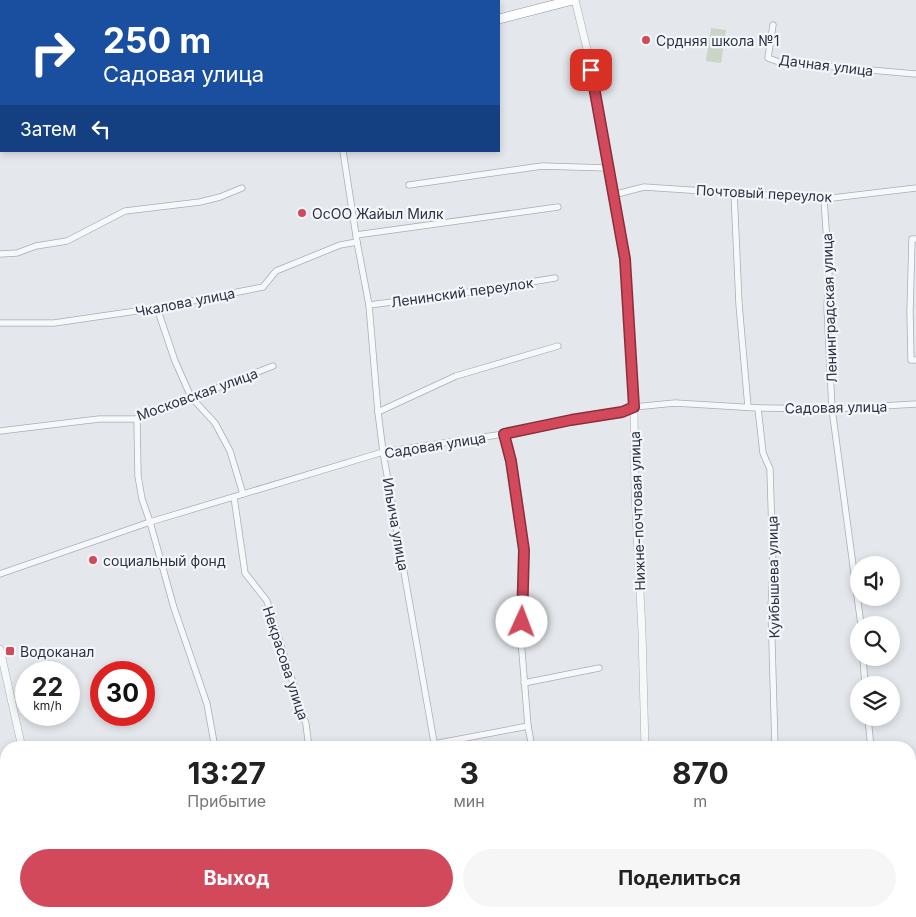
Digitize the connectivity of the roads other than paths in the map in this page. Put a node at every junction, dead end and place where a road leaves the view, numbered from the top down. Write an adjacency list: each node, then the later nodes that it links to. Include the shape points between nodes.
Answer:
1 (575, 3): 2 (highway); 6 (street, Нижне-почтовая улица, via 588,53)
2 (500, 19)
3 (773, 25): 4 (street, Дачная улица, via 768,58 779,62)
4 (916, 74)
5 (343, 152): 14 (street, Ильича улица)
6 (608, 168): 7 (street, via 542,166); 11 (street, Нижне-почтовая улица)
7 (409, 185)
8 (242, 188): 17 (street, via 200,202 125,211 67,241)
9 (916, 188): 12 (street, Почтовый переулок)
10 (734, 192): 11 (street, Почтовый переулок, via 644,187); 12 (street, Почтовый переулок); 28 (street)
11 (613, 195): 27 (street, Нижне-почтовая улица, via 625,259)
12 (824, 199): 30 (street, Ленинградская улица)
13 (558, 207): 14 (street)
14 (356, 235): 16 (street, Ильича улица)
15 (916, 239): 23 (street, via 912,239 910,312 911,360)
16 (357, 242): 19 (street, Ильича улица); 20 (street, Чкалова улица, via 340,245 276,272 263,287)
17 (0, 254)
18 (555, 278): 19 (street, Ленинский переулок)
19 (369, 305): 31 (street, Ильича улица)
20 (158, 308): 21 (street, Чкалова улица, via 54,323); 25 (street, via 174,361)
21 (0, 323)
22 (558, 346): 31 (street, via 456,376)
23 (916, 360)
24 (273, 366): 25 (street, Московская улица)
25 (192, 397): 32 (street, Московская улица); 36 (street, via 215,424 226,444)
26 (916, 404): 30 (street, Садовая улица)
27 (634, 407): 28 (street, Садовая улица, via 675,403); 34 (street, Садовая улица); 52 (street, Нижне-почтовая улица)
28 (748, 407): 29 (street, Садовая улица)
29 (758, 408): 30 (street, Садовая улица); 53 (street, Куйбышева улица, via 763,453 770,469)
30 (832, 409): 40 (street, Ленинградская улица)
31 (378, 412): 35 (street, Ильича улица)
32 (137, 419): 33 (street, Московская улица, via 99,419); 38 (street, via 138,476)
33 (0, 431)
34 (504, 434): 35 (street, Садовая улица); 43 (street, via 524,550 521,640)
35 (383, 452): 36 (street, Садовая улица); 49 (street, Ильича улица)
36 (243, 494): 37 (street, Садовая улица)
37 (234, 497): 38 (street, Садовая улица); 48 (street, Некрасова улица, via 245,574 267,601 306,724)
38 (150, 522): 39 (street, Садовая улица); 47 (street, via 174,608 207,704)
39 (0, 574)
40 (860, 616)
41 (0, 649): 46 (street)
42 (599, 668): 43 (street)
43 (524, 683): 44 (street)
44 (528, 726): 50 (street); 51 (street)
45 (869, 726): 54 (street)
46 (20, 741)
47 (214, 741)
48 (308, 741)
49 (434, 741)
50 (458, 741)
51 (531, 741)
52 (645, 741)
53 (775, 741)
54 (870, 741)

